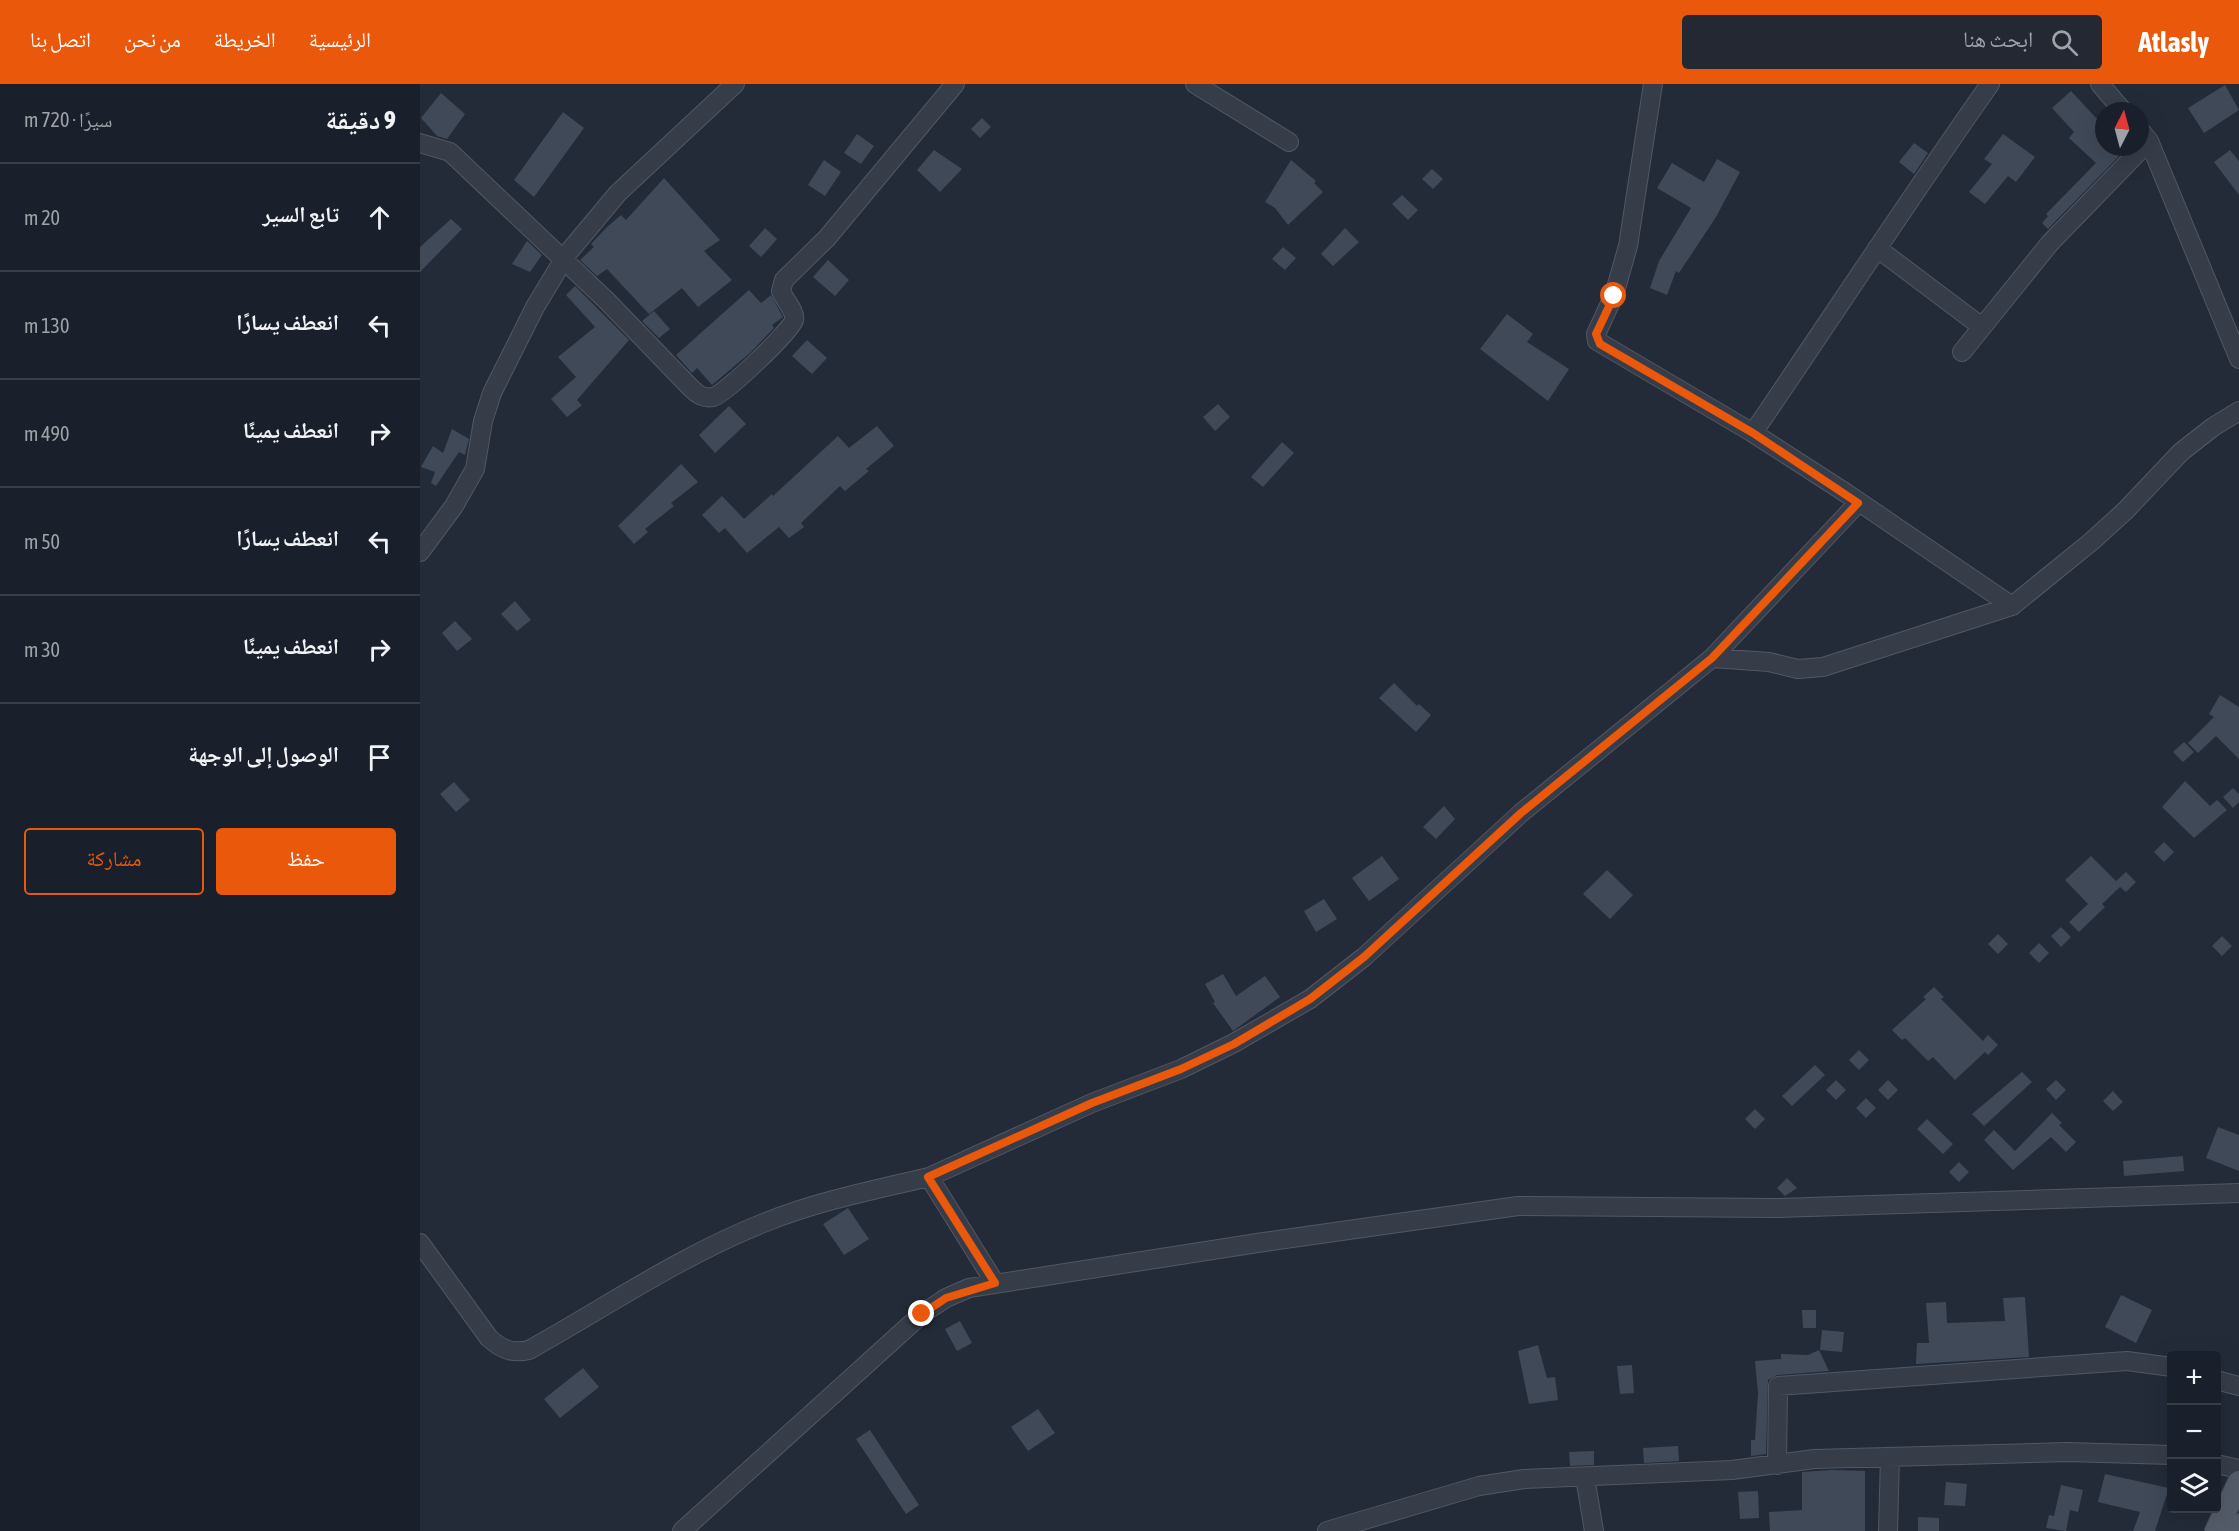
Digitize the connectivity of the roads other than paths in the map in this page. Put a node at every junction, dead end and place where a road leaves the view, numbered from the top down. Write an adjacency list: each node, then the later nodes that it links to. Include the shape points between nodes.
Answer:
1 (735, 84): 13 (street, via 618,193)
2 (955, 84): 13 (street, via 827,238 784,280 781,291 793,314 792,323 746,372 717,396 699,395 606,300)
3 (1195, 84): 8 (street)
4 (1653, 84): 18 (street, via 1628,246 1614,296 1596,338 1600,344)
5 (1990, 84): 12 (street)
6 (2100, 84): 7 (street)
7 (2115, 102)
8 (1289, 142)
9 (420, 143): 13 (street, via 450,152)
10 (2149, 145): 16 (street)
11 (2127, 156): 14 (street)
12 (1877, 249): 14 (street); 18 (street)
13 (562, 262): 20 (street, via 510,353 488,403 475,469)
14 (1982, 327): 15 (street)
15 (1962, 352)
16 (2239, 359)
17 (2239, 411): 21 (street, via 2181,452 2092,542)
18 (1753, 433): 19 (street)
19 (1858, 503): 21 (street); 22 (street)
20 (420, 552)
21 (2012, 606): 22 (street, via 1823,667 1798,669 1769,662)
22 (1712, 658): 23 (street, via 1521,813 1364,957 1310,999 1234,1044 1181,1069 1092,1103)
23 (928, 1177): 25 (street, via 765,1222 518,1353 496,1345 489,1338); 26 (street)
24 (2239, 1193): 26 (street, via 1777,1208 1525,1206)
25 (420, 1243)
26 (995, 1283): 38 (street, via 946,1298 922,1314)
27 (2167, 1366): 32 (street, via 2127,1361 1778,1386)
28 (2221, 1381): 29 (street)
29 (2239, 1386)
30 (2167, 1455): 31 (street, via 2067,1452)
31 (1890, 1457): 32 (street, via 1814,1459); 41 (street)
32 (1777, 1465): 35 (street)
33 (2221, 1465): 34 (street)
34 (2239, 1469)
35 (1585, 1477): 39 (street, via 1524,1479 1479,1486); 40 (street)
36 (2239, 1482): 42 (main road)
37 (2239, 1524): 43 (main road)
38 (682, 1531)
39 (1327, 1531)
40 (1594, 1531)
41 (1888, 1531)
42 (2216, 1531)
43 (2236, 1531)

